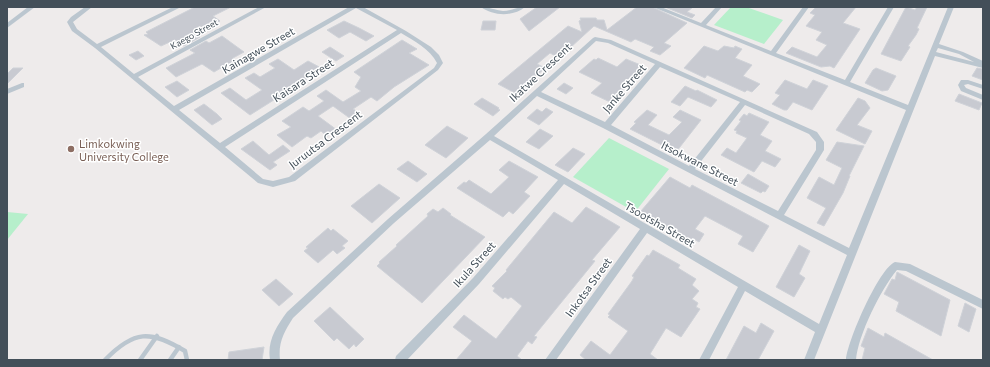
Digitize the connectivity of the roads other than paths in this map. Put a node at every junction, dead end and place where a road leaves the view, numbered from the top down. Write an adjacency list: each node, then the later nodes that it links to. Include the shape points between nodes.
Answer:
1 (32, 7): 14 (street)
2 (90, 7): 17 (street, Juruutsa Crescent, via 70,22 74,30)
3 (178, 7): 17 (street)
4 (263, 7): 22 (street, Kaego Street)
5 (353, 7): 31 (street, Kainagwe Street)
6 (358, 7): 16 (street, Juruutsa Crescent)
7 (484, 7): 8 (street, via 503,13 513,12)
8 (522, 7)
9 (656, 7): 15 (street)
10 (719, 7): 15 (street)
11 (806, 7): 19 (street)
12 (890, 7): 23 (street)
13 (951, 7): 18 (street)
14 (9, 23)
15 (702, 25): 19 (street)
16 (400, 30): 34 (street, Kaisara Street); 34 (street, Juruutsa Crescent, via 435,54 440,63 436,69 292,179 273,184 261,181)
17 (97, 47): 22 (street, Juruutsa Crescent)
18 (934, 49): 21 (street, via 968,63); 30 (street)
19 (773, 53): 23 (street)
20 (659, 64): 27 (street, Ikatwe Crescent, via 609,41 595,39); 29 (street, Ikatwe Crescent); 32 (street, Janke Street)
21 (983, 65)
22 (134, 77): 31 (street, Juruutsa Crescent)
23 (846, 84): 30 (street)
24 (22, 85): 26 (street)
25 (983, 87): 28 (street, via 968,82 961,85 963,89)
26 (7, 92)
27 (538, 93): 32 (street, Itsokwane Street); 33 (street, Ikatwe Crescent)
28 (983, 98)
29 (744, 102): 35 (street); 37 (street, Ikatwe Crescent, via 812,132 820,140 820,150)
30 (910, 109): 39 (street)
31 (173, 110): 34 (street, Juruutsa Crescent)
32 (606, 126): 35 (street, Itsokwane Street)
33 (489, 136): 36 (street, Tsootsha Street); 49 (street, Ikatwe Crescent, via 391,221 290,315 279,330 274,343)
34 (219, 147)
35 (690, 170): 37 (street, Itsokwane Street)
36 (563, 180): 38 (street, Tsootsha Street); 50 (street, Ikula Street, via 476,282)
37 (780, 216): 39 (street, Itsokwane Street)
38 (645, 229): 40 (street, Tsootsha Street); 51 (street, Inkotsa Street)
39 (852, 254): 42 (street)
40 (742, 286): 42 (street, Tsootsha Street); 52 (street)
41 (983, 305): 54 (street, via 907,267 895,266 887,275 864,319 851,352)
42 (820, 330): 53 (street)
43 (157, 336): 44 (lane); 45 (lane, via 145,334 130,337); 46 (lane)
44 (179, 347): 47 (lane); 48 (lane, via 185,351)
45 (105, 360)
46 (140, 360)
47 (170, 360)
48 (187, 360)
49 (276, 360)
50 (400, 360)
51 (550, 360)
52 (704, 360)
53 (809, 360)
54 (851, 360)

